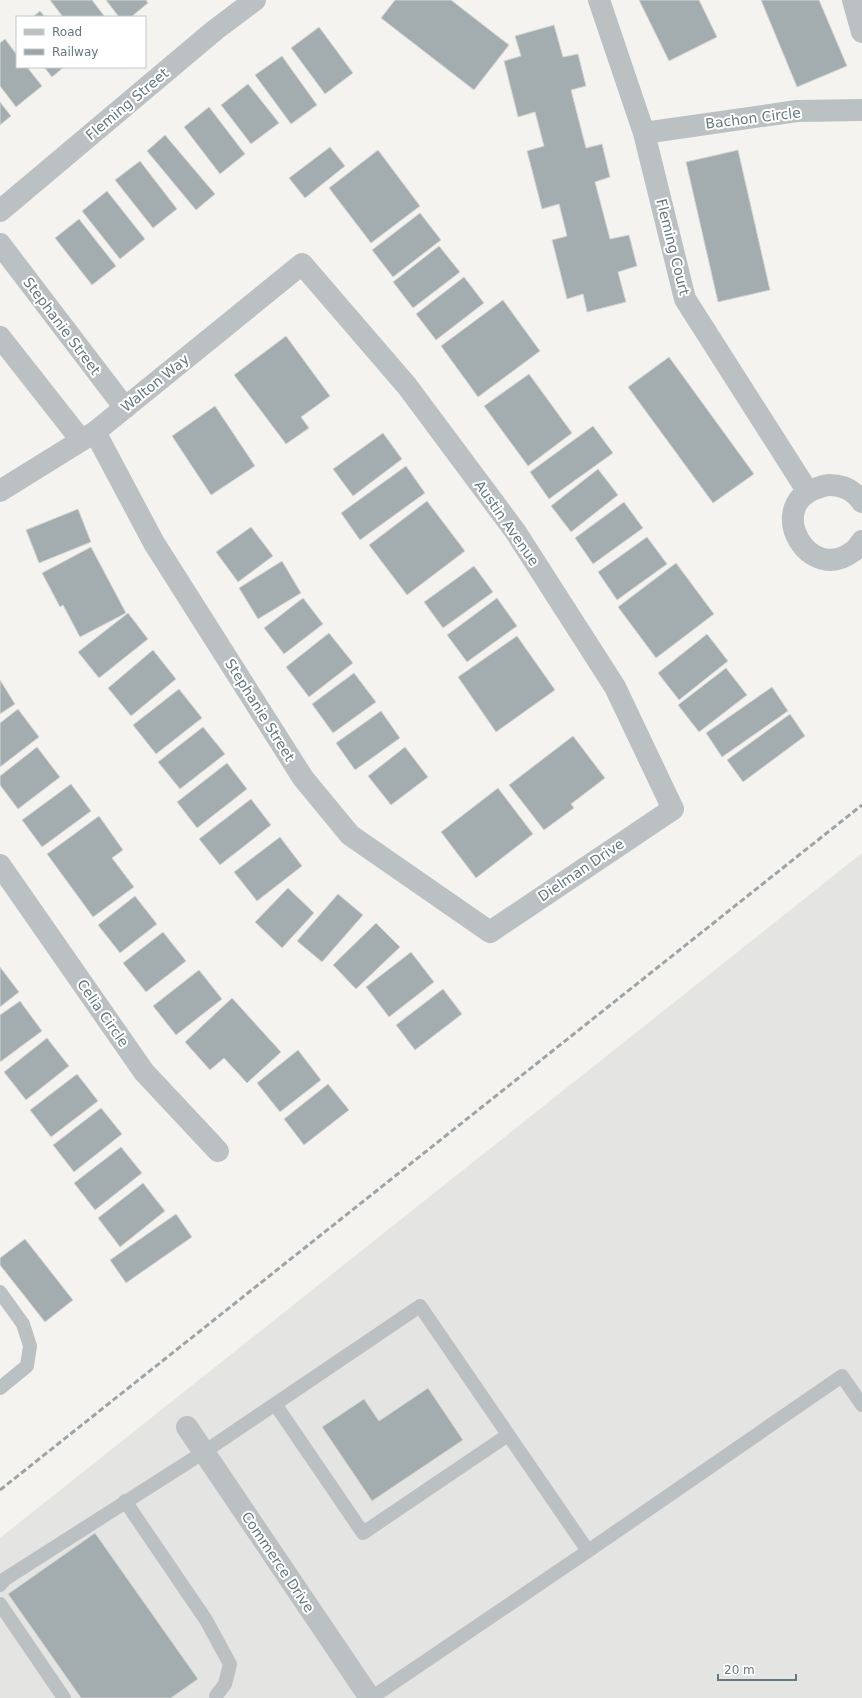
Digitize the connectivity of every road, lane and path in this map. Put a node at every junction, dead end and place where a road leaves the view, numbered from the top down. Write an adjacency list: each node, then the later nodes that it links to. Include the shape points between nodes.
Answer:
1 (255, 0): 7 (street, Fleming Street, via 215,30)
2 (599, 0): 6 (street, Fleming Court)
3 (853, 0): 4 (street)
4 (862, 32)
5 (862, 110): 6 (street, Bachon Circle, via 797,111)
6 (644, 133): 14 (street, Fleming Court, via 685,299)
7 (0, 211)
8 (0, 244): 11 (street, Stephanie Street)
9 (302, 264): 11 (street, Walton Way); 17 (street, Austin Avenue, via 407,386 515,531 615,687)
10 (0, 337): 12 (street, Stephanie Street)
11 (125, 408): 12 (street, Walton Way)
12 (88, 436): 13 (street, Walton Way); 19 (street, Stephanie Street, via 303,778 350,835)
13 (0, 491)
14 (808, 492): 15 (street, via 826,485 839,485 848,488); 16 (street, via 799,501 794,513 793,527 797,539 805,549 816,557 840,558 852,552)
15 (862, 502)
16 (862, 541)
17 (673, 809): 19 (street, Dielman Drive)
18 (0, 865): 20 (street, Celia Circle, via 144,1072)
19 (490, 932)
20 (218, 1151)
21 (0, 1292): 22 (lane, via 23,1324 30,1346 27,1366)
22 (0, 1388)
23 (275, 1404): 26 (lane, via 420,1306); 26 (lane, via 362,1533); 27 (lane)
24 (862, 1405): 29 (lane, via 842,1376)
25 (187, 1427): 27 (street, Commerce Drive)
26 (508, 1435): 29 (lane)
27 (204, 1452): 28 (lane); 34 (street, Commerce Drive)
28 (125, 1501): 30 (lane, via 5,1579); 32 (lane, via 206,1620 230,1664 225,1684)
29 (588, 1551): 34 (lane)
30 (0, 1585)
31 (0, 1604): 33 (lane)
32 (216, 1697)
33 (64, 1698)
34 (370, 1698)

